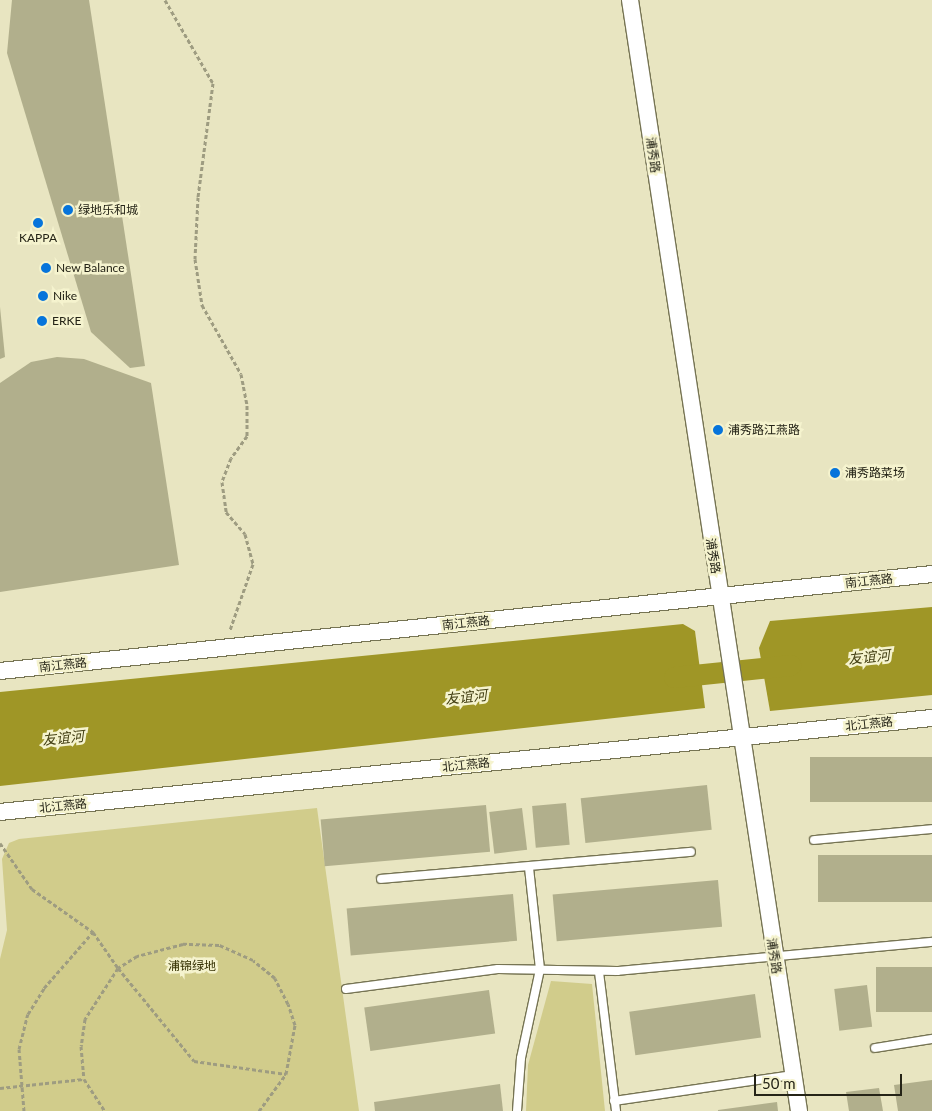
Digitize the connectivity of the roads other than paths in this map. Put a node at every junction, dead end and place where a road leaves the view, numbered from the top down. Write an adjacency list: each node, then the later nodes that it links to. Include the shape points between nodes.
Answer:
1 (630, 0): 3 (street, 浦秀路)
2 (932, 574): 3 (street, 南江燕路)
3 (719, 596): 4 (street, 南江燕路); 6 (street, 浦秀路)
4 (0, 671)
5 (932, 718): 6 (street, 北江燕路)
6 (740, 737): 7 (street, 北江燕路); 14 (street, 浦秀路)
7 (0, 812)
8 (932, 829): 9 (lane)
9 (814, 840)
10 (691, 852): 11 (lane)
11 (529, 867): 12 (lane); 15 (lane)
12 (381, 879)
13 (932, 942): 14 (lane)
14 (775, 957): 16 (lane); 20 (street, 浦秀路)
15 (540, 969): 16 (lane); 17 (lane, via 498,969); 22 (lane, via 521,1058)
16 (599, 972): 21 (lane)
17 (346, 989)
18 (932, 1039): 19 (lane)
19 (875, 1048)
20 (793, 1075): 21 (lane); 24 (street, 浦秀路)
21 (614, 1101): 23 (lane)
22 (517, 1111)
23 (616, 1111)
24 (799, 1111)

